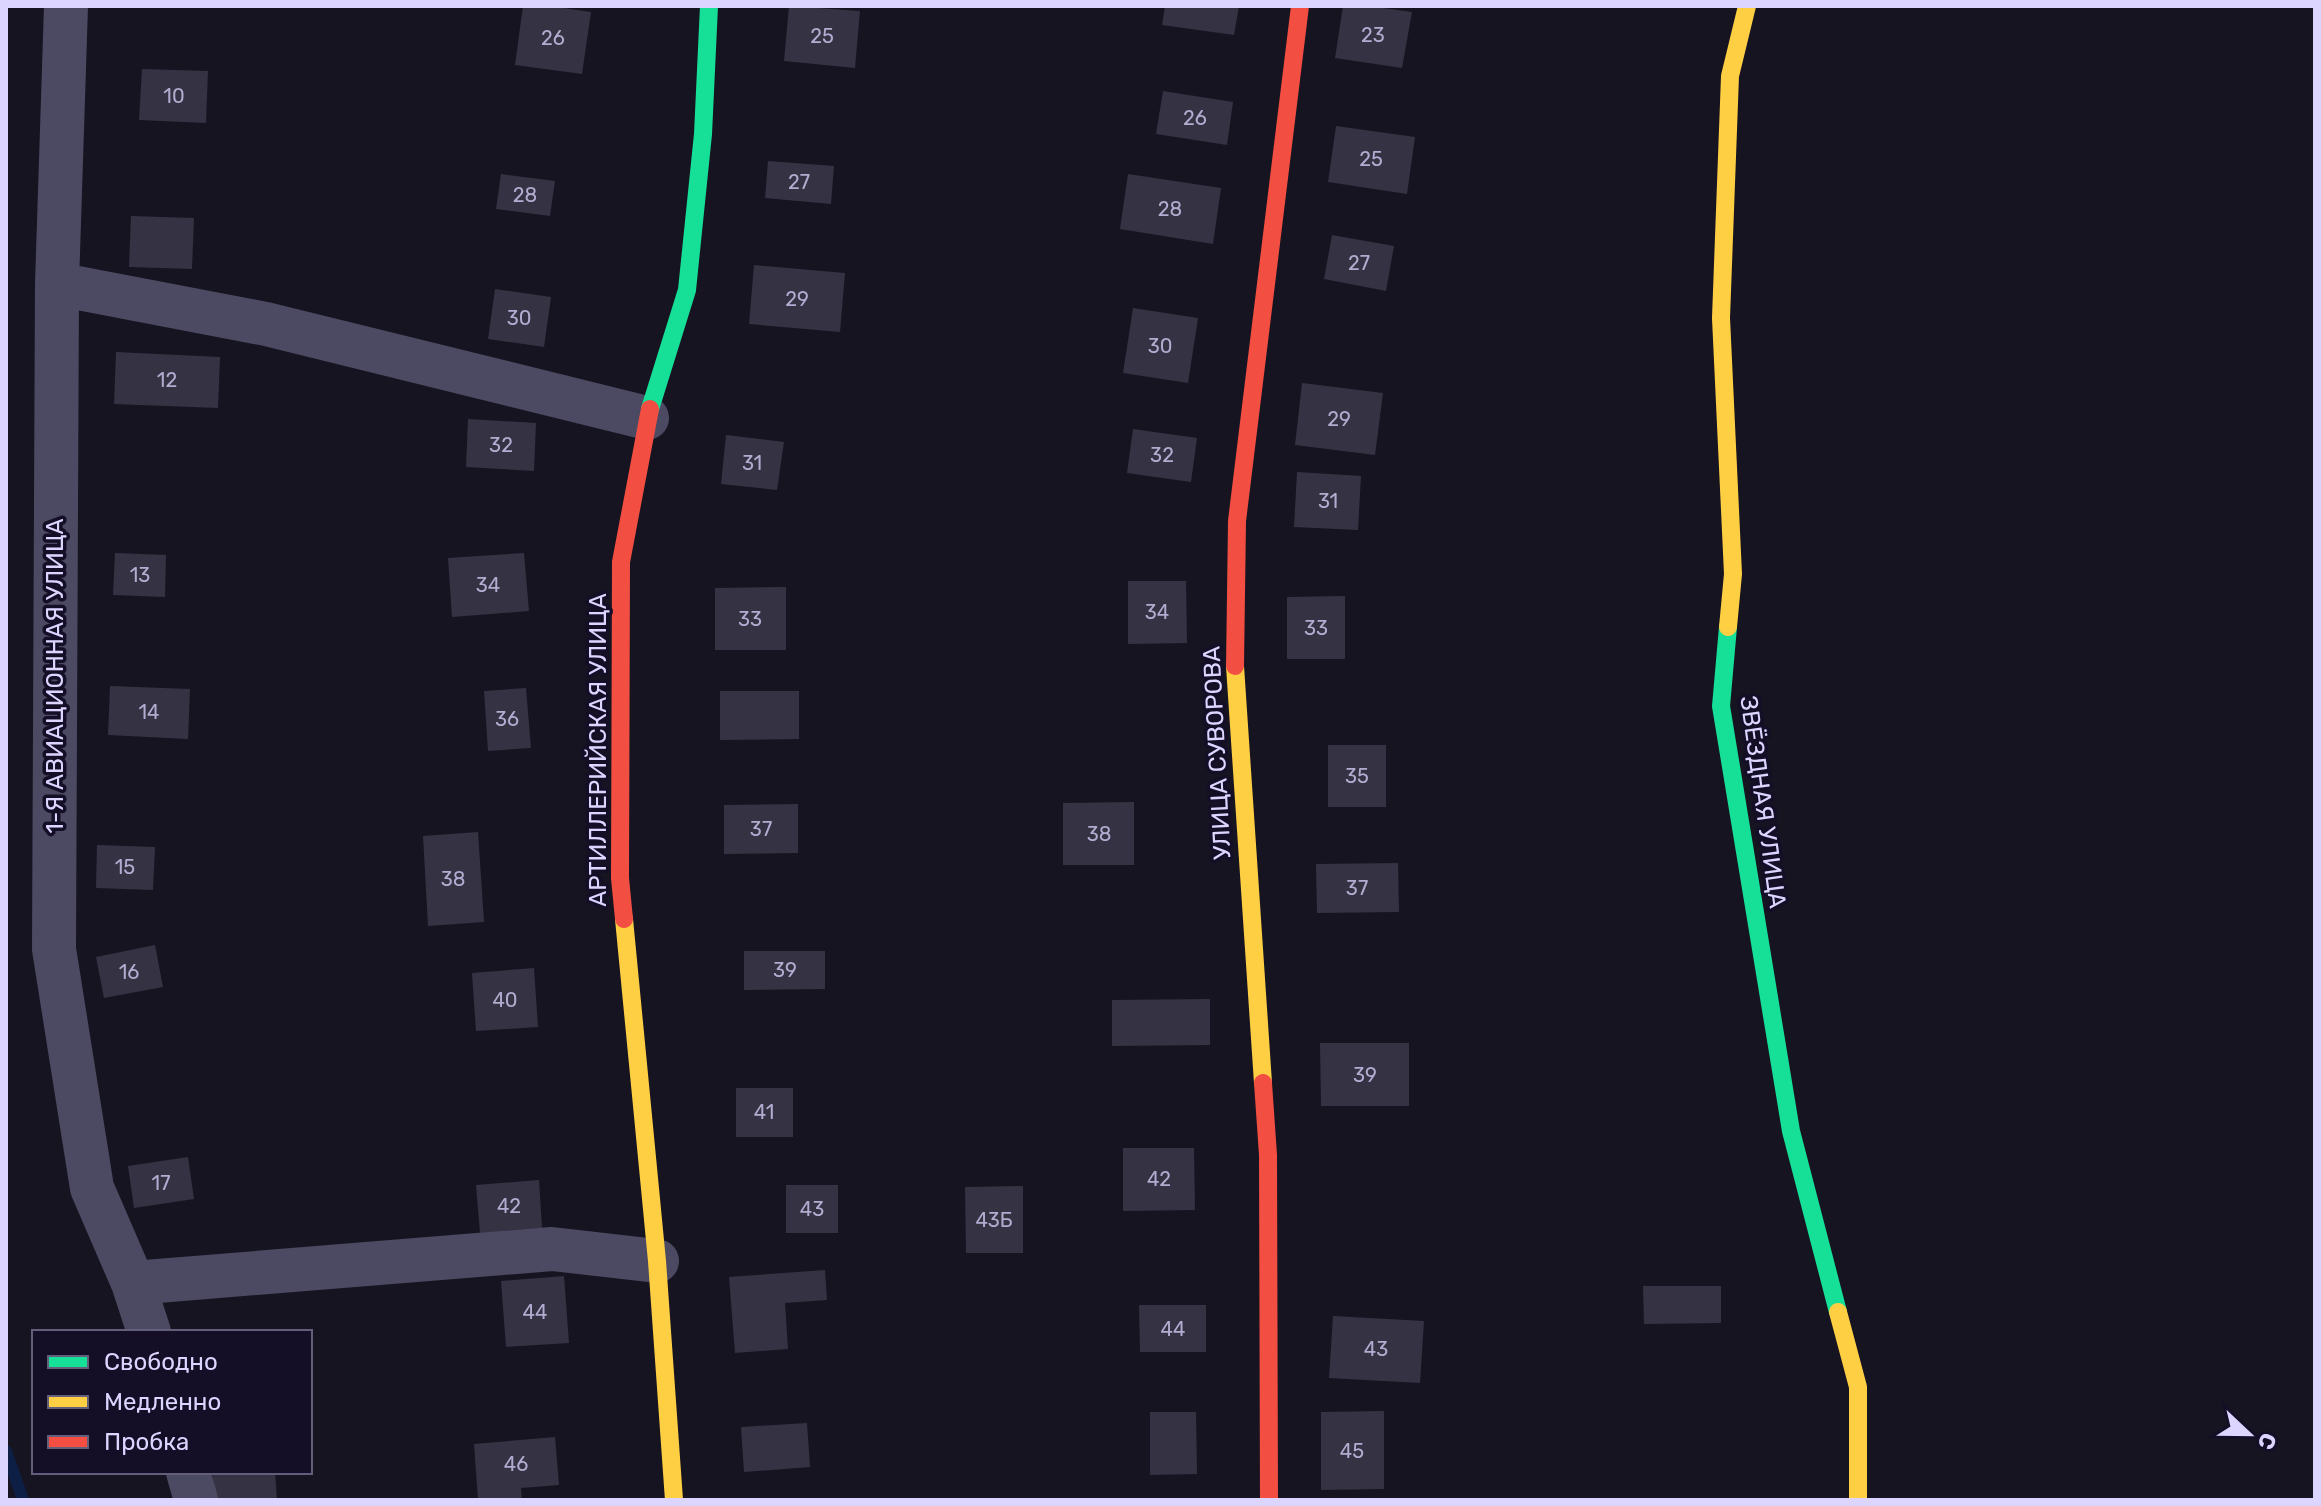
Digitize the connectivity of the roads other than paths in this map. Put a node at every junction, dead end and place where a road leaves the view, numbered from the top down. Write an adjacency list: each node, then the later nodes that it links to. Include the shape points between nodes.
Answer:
1 (66, 6): 5 (street, 1-Я АВИАЦИОННАЯ УЛИЦА)
2 (709, 6): 6 (street, АРТИЛЛЕРИЙСКАЯ УЛИЦА, via 687,290)
3 (1300, 6): 13 (street, УЛИЦА СУВОРОВА, via 1237,521 1234,657 1268,1155)
4 (1747, 6): 14 (street, ЗВЁЗДНАЯ УЛИЦА, via 1729,91 1721,318 1733,574 1721,706 1791,1131 1858,1387)
5 (57, 284): 6 (street, via 266,324); 8 (street, 1-Я АВИАЦИОННАЯ УЛИЦА, via 54,949 92,1188)
6 (647, 418): 7 (street, АРТИЛЛЕРИЙСКАЯ УЛИЦА, via 621,562 620,878)
7 (657, 1261): 8 (street, via 552,1249); 12 (street, АРТИЛЛЕРИЙСКАЯ УЛИЦА)
8 (133, 1283): 9 (street, 1-Я АВИАЦИОННАЯ УЛИЦА)
9 (148, 1330)
10 (189, 1474): 11 (street)
11 (196, 1500)
12 (674, 1500)
13 (1269, 1500)
14 (1858, 1500)

